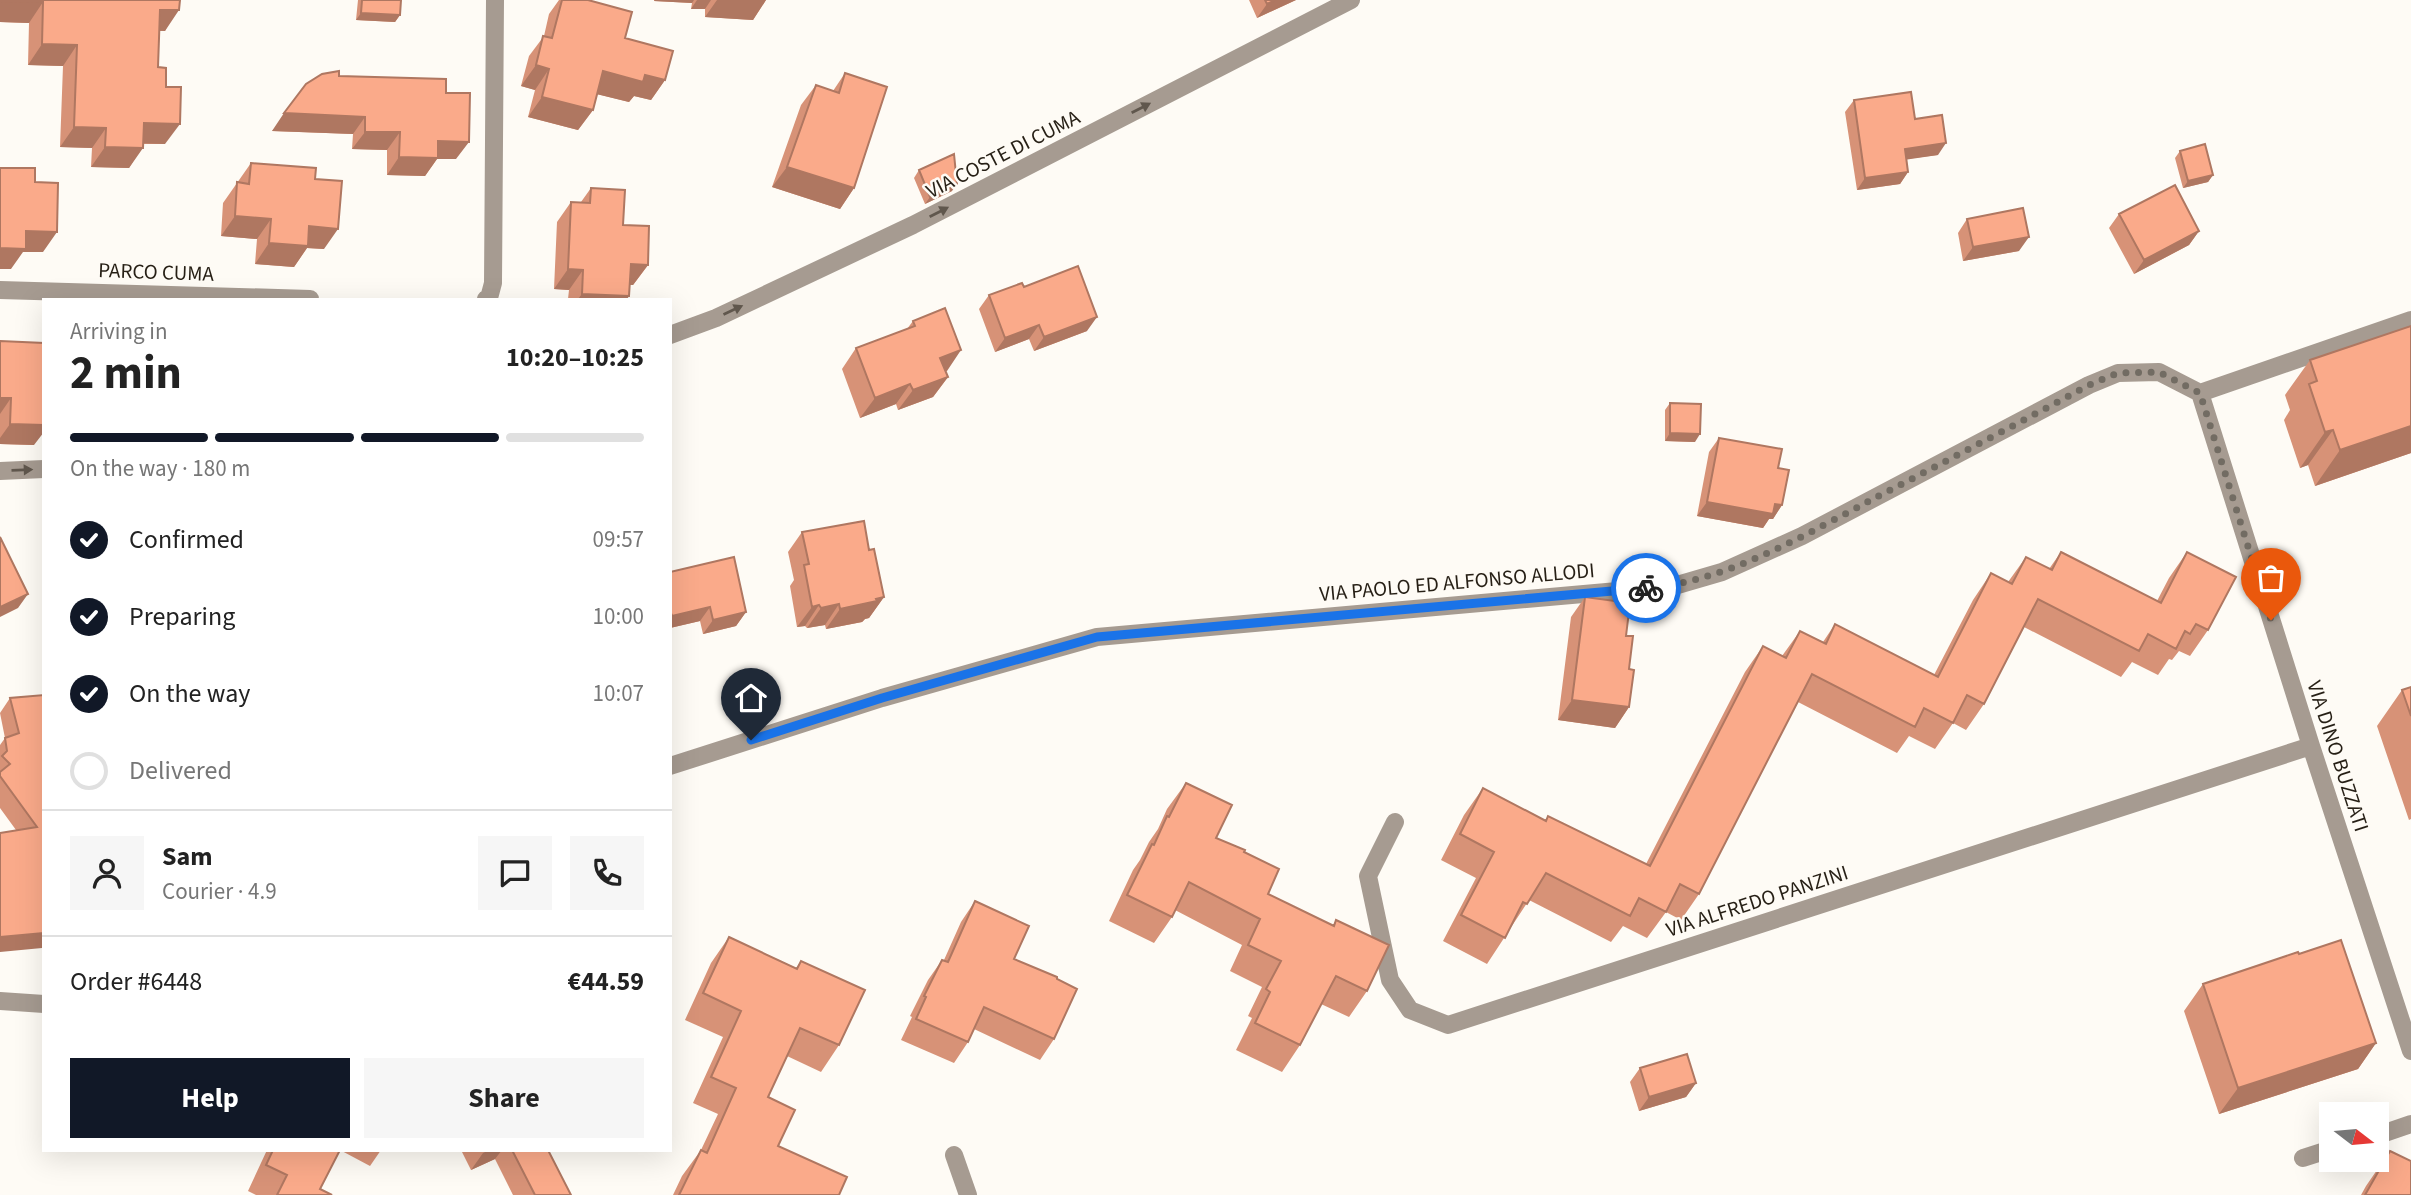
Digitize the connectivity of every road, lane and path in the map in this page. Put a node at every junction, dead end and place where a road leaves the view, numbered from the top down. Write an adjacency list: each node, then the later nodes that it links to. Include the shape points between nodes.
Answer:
1 (495, 0): 5 (street, via 494,283)
2 (1351, 0): 7 (street, VIA COSTE DI CUMA, one-way to 2, via 913,225)
3 (0, 290): 4 (street, PARCO CUMA)
4 (276, 298)
5 (489, 298)
6 (2411, 320): 8 (street)
7 (672, 334)
8 (2200, 393): 11 (street, VIA DINO BUZZATI); 12 (street, VIA PAOLO ED ALFONSO ALLODI, via 2159,372 2118,373 1802,536 1722,572 1674,586 1097,637 882,698)
9 (42, 469): 10 (street, one-way to 9)
10 (0, 471)
11 (2311, 746): 13 (street, VIA ALFREDO PANZINI, via 1448,1025 1410,1010 1390,980 1368,876); 16 (street, VIA DINO BUZZATI)
12 (672, 765)
13 (1395, 822)
14 (0, 1001): 15 (street)
15 (42, 1004)
16 (2411, 1051)
17 (2411, 1124): 18 (street)
18 (2389, 1132)
19 (2319, 1153): 21 (street)
20 (954, 1154): 22 (street)
21 (2303, 1158)
22 (968, 1195)

